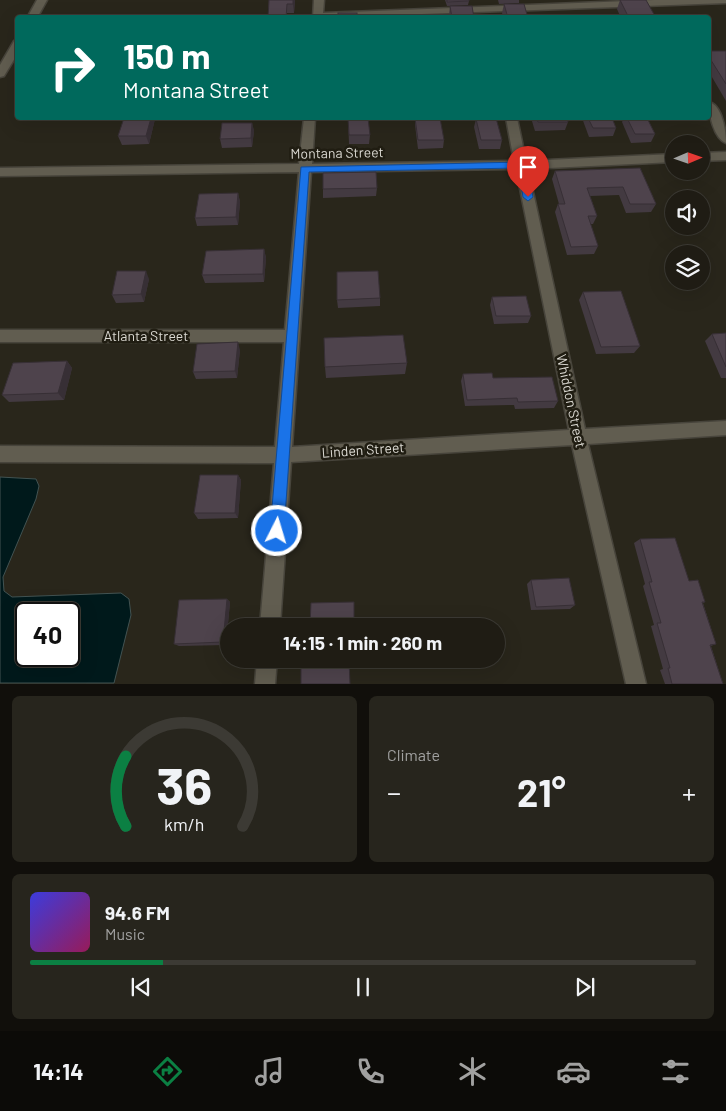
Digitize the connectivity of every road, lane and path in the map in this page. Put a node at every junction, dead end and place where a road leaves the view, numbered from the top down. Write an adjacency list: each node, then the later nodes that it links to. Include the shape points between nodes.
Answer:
1 (42, 0): 7 (street)
2 (319, 0): 8 (street)
3 (485, 0): 6 (street)
4 (726, 0): 5 (street)
5 (658, 5): 6 (street)
6 (488, 14): 9 (street)
7 (34, 15)
8 (318, 15)
9 (431, 15)
10 (15, 48): 11 (street)
11 (0, 74)
12 (711, 109): 15 (street)
13 (309, 120): 20 (street)
14 (511, 120): 19 (street, Whiddon Street)
15 (726, 139)
16 (726, 156): 17 (street)
17 (710, 157)
18 (665, 158): 19 (street, Montana Street)
19 (522, 165): 20 (street, Montana Street); 25 (street, Whiddon Street)
20 (305, 169): 21 (street, Montana Street); 23 (street)
21 (0, 172)
22 (0, 336): 23 (street, Atlanta Street)
23 (292, 336): 27 (street)
24 (726, 428): 25 (street, Linden Street)
25 (578, 436): 27 (street, Linden Street); 31 (street, Whiddon Street)
26 (0, 454): 27 (street, Linden Street)
27 (284, 455): 28 (street)
28 (271, 618)
29 (266, 668): 30 (street)
30 (265, 684)
31 (636, 684)

